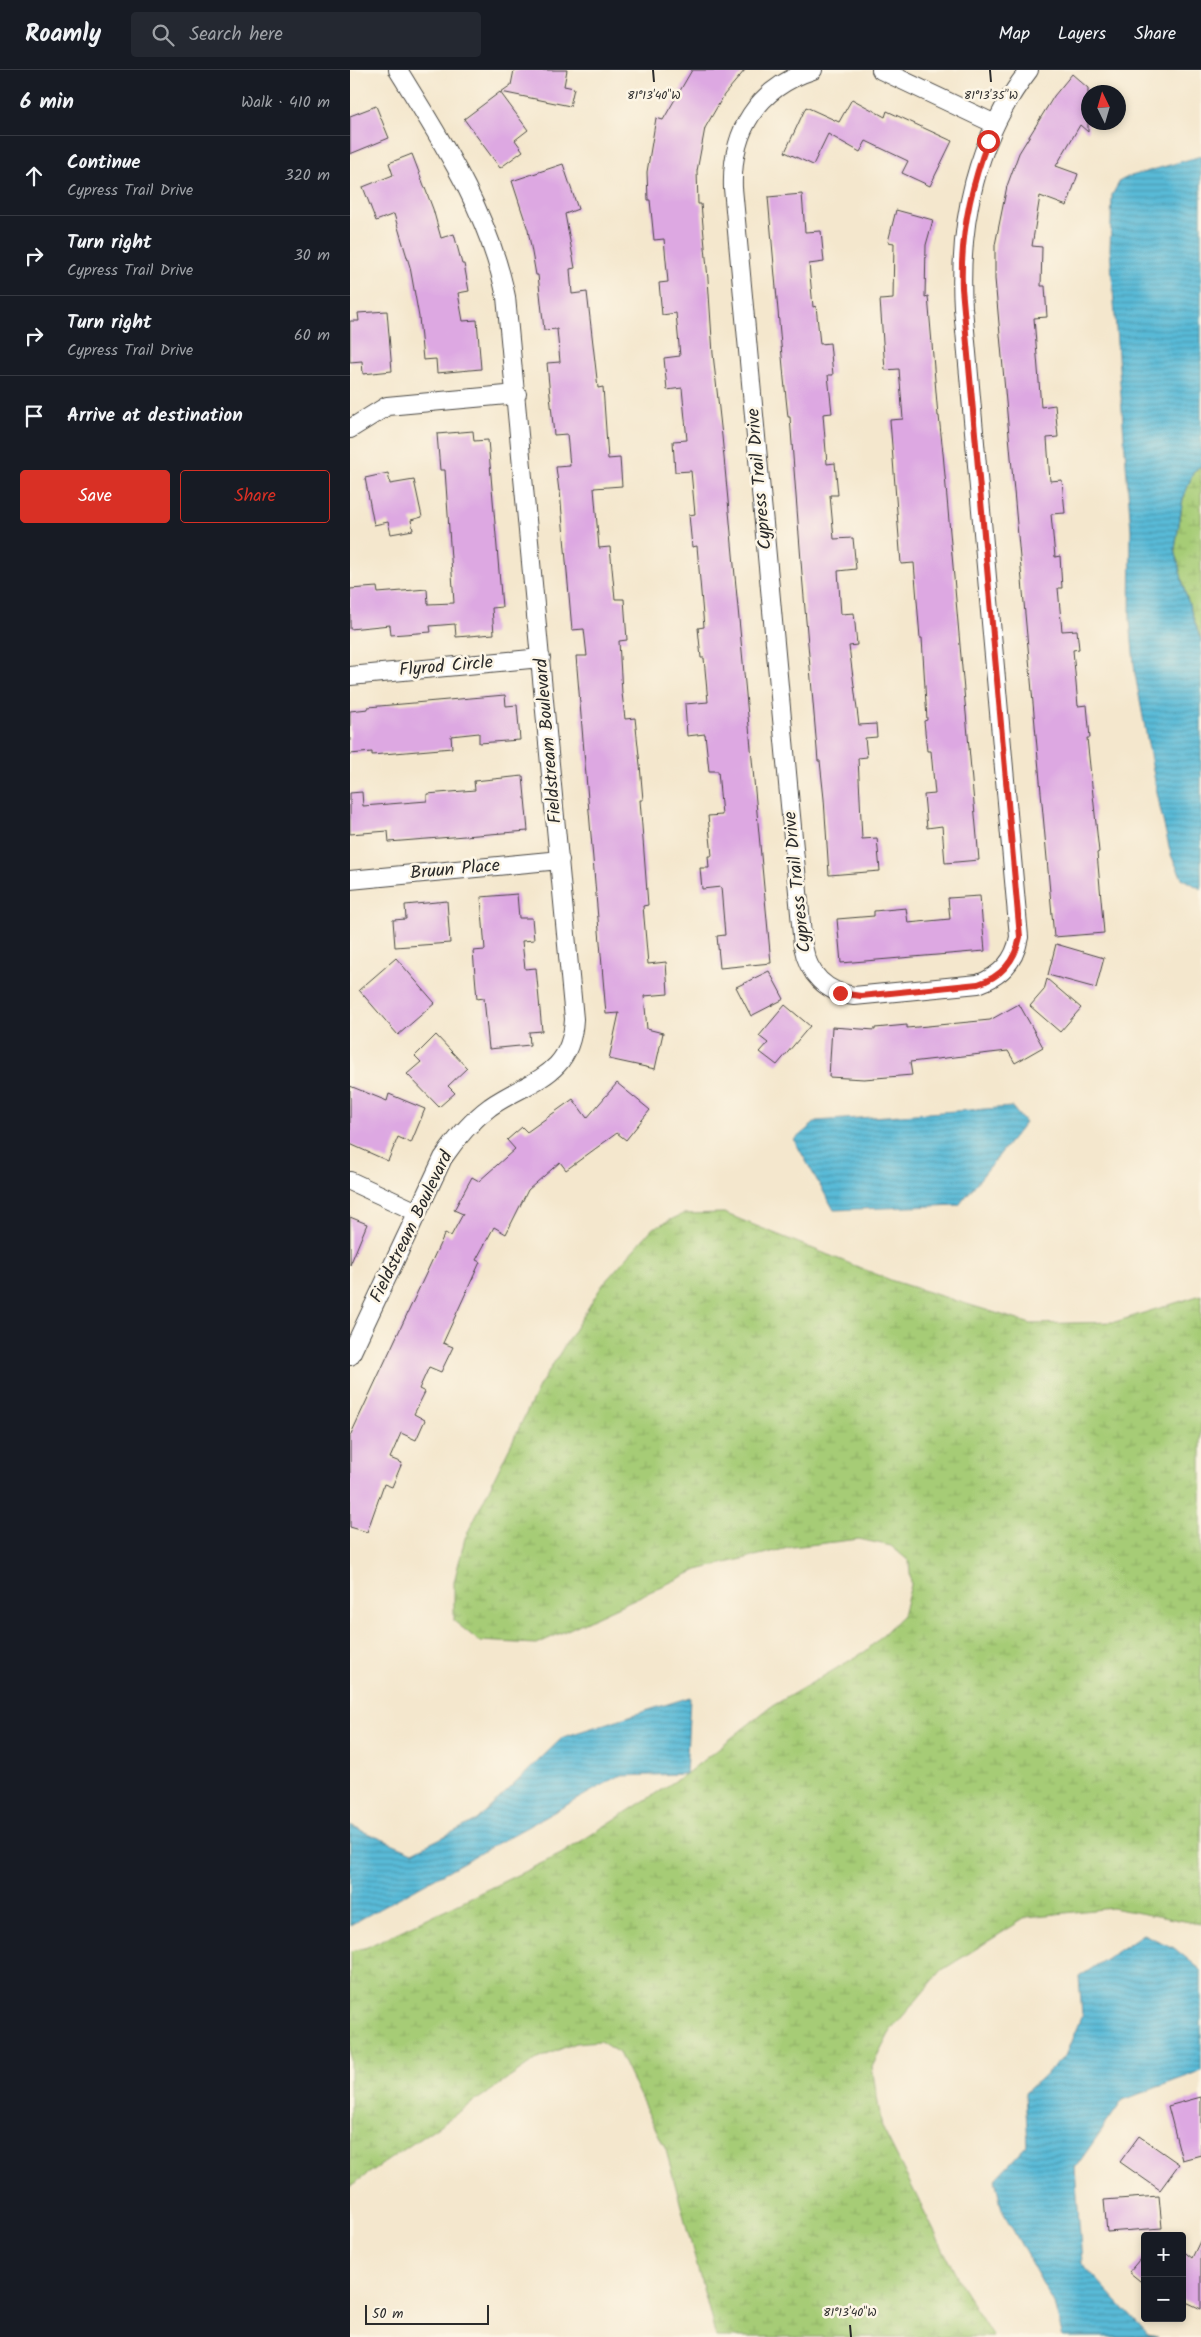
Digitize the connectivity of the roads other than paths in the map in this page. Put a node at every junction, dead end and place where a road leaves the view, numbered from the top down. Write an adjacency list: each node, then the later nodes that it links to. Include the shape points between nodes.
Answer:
1 (813, 70): 5 (street, Cypress Trail Drive, via 780,86 750,116 738,141 733,182 803,946 808,964 816,976 834,990 847,995 978,984 994,978 1008,965 1020,937 962,278 963,238 969,200)
2 (882, 70): 5 (street)
3 (1030, 70): 5 (street, Cypress Trail Drive)
4 (401, 71): 6 (street, Fieldstream Boulevard, via 452,156 484,222 506,298)
5 (994, 124)
6 (517, 394): 7 (street, via 387,406); 8 (street, Fieldstream Boulevard)
7 (350, 428)
8 (541, 658): 9 (street, Flyrod Circle); 10 (street, Fieldstream Boulevard)
9 (350, 676)
10 (560, 860): 11 (street, Bruun Place); 13 (street, Fieldstream Boulevard, via 574,1020 567,1053 548,1075 496,1103 458,1137 437,1169)
11 (350, 880)
12 (350, 1181): 13 (street)
13 (417, 1212): 14 (street, Fieldstream Boulevard)
14 (350, 1356)

